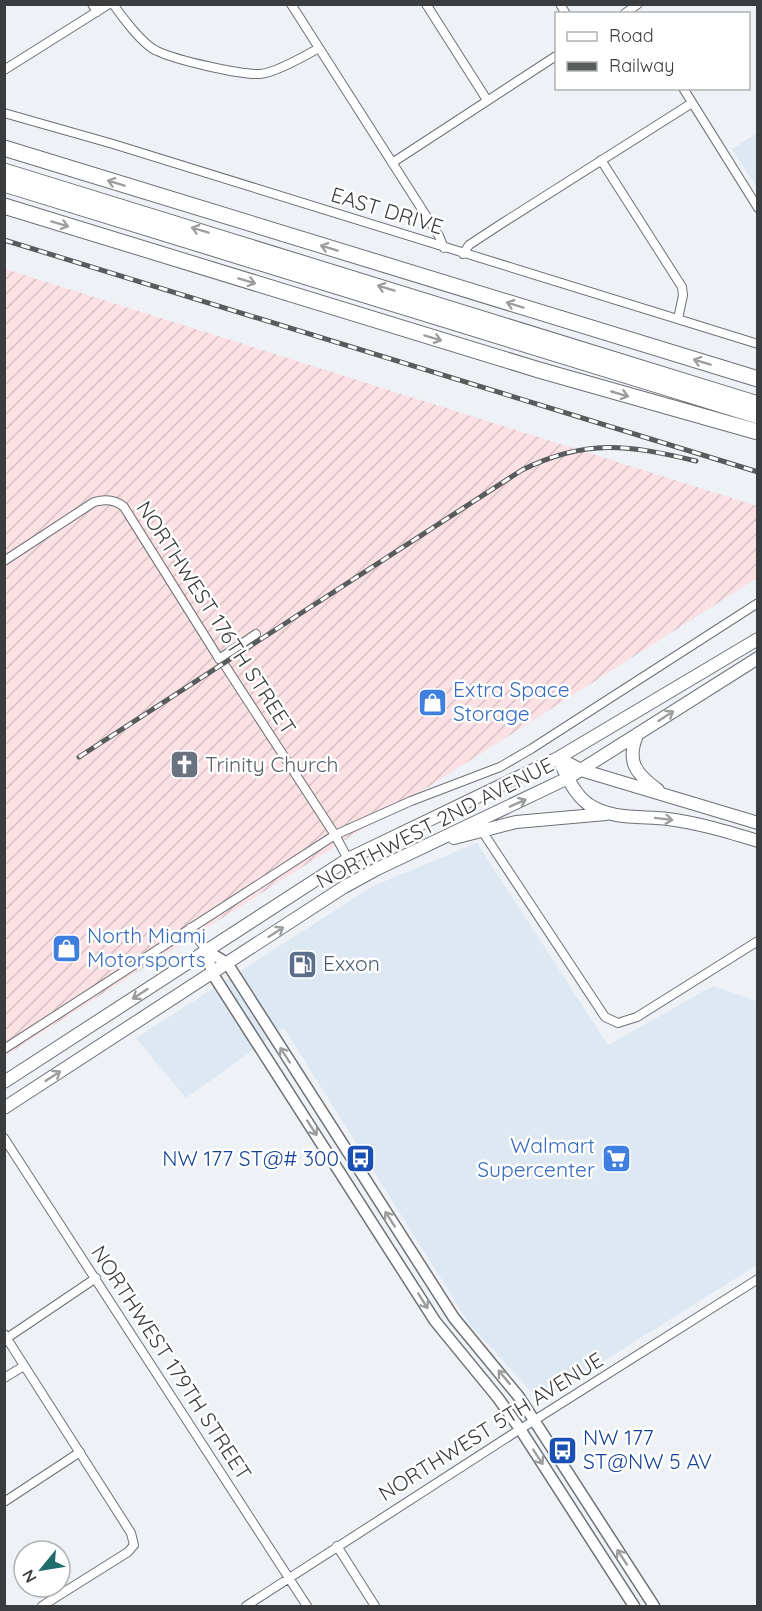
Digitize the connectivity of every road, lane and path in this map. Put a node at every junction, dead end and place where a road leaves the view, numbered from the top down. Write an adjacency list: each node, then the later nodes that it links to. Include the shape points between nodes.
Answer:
1 (111, 4): 4 (street); 5 (street, via 155,51 215,68 261,74)
2 (291, 4): 5 (street)
3 (426, 4): 9 (street)
4 (94, 8): 7 (street)
5 (319, 48): 14 (street)
6 (555, 57): 9 (street)
7 (4, 69)
8 (684, 90): 10 (street)
9 (487, 100): 14 (street)
10 (692, 103): 13 (street); 18 (street)
11 (4, 113): 19 (street, EAST DRIVE)
12 (4, 148): 23 (highway, one-way to 12)
13 (601, 160): 20 (street, via 469,245); 21 (street, via 682,287)
14 (392, 163): 19 (street)
15 (4, 171): 24 (highway, one-way to 15)
16 (4, 184): 24 (highway)
17 (4, 206): 27 (highway, one-way to 27, via 539,370)
18 (758, 208)
19 (444, 248): 20 (street, EAST DRIVE)
20 (463, 254): 21 (street, EAST DRIVE)
21 (678, 319): 22 (street, EAST DRIVE)
22 (758, 345)
23 (758, 379)
24 (681, 386): 25 (highway); 26 (highway)
25 (758, 404)
26 (758, 416)
27 (758, 432)
28 (4, 561): 33 (street, NORTHWEST 176TH STREET, via 94,502 104,499 119,503)
29 (758, 603): 42 (street, NORTHWEST 2ND AVENUE, via 500,767)
30 (256, 634): 33 (street)
31 (758, 639): 35 (main road, NORTHWEST 2ND AVENUE)
32 (758, 658): 34 (main road, NORTHWEST 2ND AVENUE, one-way to 32)
33 (219, 659): 42 (street, NORTHWEST 176TH STREET)
34 (637, 735): 36 (main road, NORTHWEST 2ND AVENUE); 38 (main road, via 632,752 634,767)
35 (558, 758): 36 (main road); 37 (main road); 45 (main road, NORTHWEST 2ND AVENUE)
36 (581, 770): 37 (main road, NORTHWEST 2ND AVENUE); 38 (main road)
37 (568, 778): 39 (main road, via 581,797); 44 (main road, NORTHWEST 2ND AVENUE, one-way to 37)
38 (664, 794): 40 (main road)
39 (606, 814): 41 (main road, via 531,820); 43 (main road, one-way to 43, via 669,819)
40 (758, 823)
41 (482, 831): 44 (main road); 47 (street, via 605,1017 618,1023 637,1017)
42 (335, 835): 45 (street, NORTHWEST 176TH STREET); 46 (street, NORTHWEST 2ND AVENUE)
43 (758, 841)
44 (427, 845): 49 (main road, NORTHWEST 2ND AVENUE, one-way to 44, via 344,887)
45 (348, 859): 48 (main road, NORTHWEST 2ND AVENUE)
46 (190, 928): 48 (street); 51 (street, NORTHWEST 2ND AVENUE)
47 (758, 941)
48 (207, 951): 49 (street); 50 (street); 52 (main road, NORTHWEST 2ND AVENUE, one-way to 52)
49 (226, 963): 50 (main road, NORTHWEST 2ND AVENUE); 60 (street, one-way to 49, via 510,1384 454,1318)
50 (212, 973): 53 (main road, NORTHWEST 2ND AVENUE, one-way to 50); 61 (street, one-way to 61, via 435,1321)
51 (4, 1049)
52 (4, 1082)
53 (4, 1108)
54 (4, 1138): 55 (street, NORTHWEST 179TH STREET)
55 (96, 1278): 57 (street); 65 (street, NORTHWEST 179TH STREET)
56 (758, 1280): 60 (street, NORTHWEST 5TH AVENUE)
57 (6, 1336): 58 (street)
58 (24, 1365): 59 (street); 62 (street)
59 (4, 1378)
60 (534, 1420): 61 (street, NORTHWEST 5TH AVENUE); 71 (street, one-way to 60)
61 (520, 1429): 64 (street, NORTHWEST 5TH AVENUE); 70 (street, one-way to 70)
62 (80, 1452): 63 (street); 66 (street, via 131,1533 134,1545)
63 (4, 1502)
64 (337, 1546): 65 (street, NORTHWEST 5TH AVENUE); 69 (street)
65 (289, 1578): 67 (street, NORTHWEST 5TH AVENUE); 68 (street, NORTHWEST 179TH STREET)
66 (42, 1606)
67 (246, 1606)
68 (307, 1606)
69 (375, 1606)
70 (634, 1606)
71 (654, 1606)

